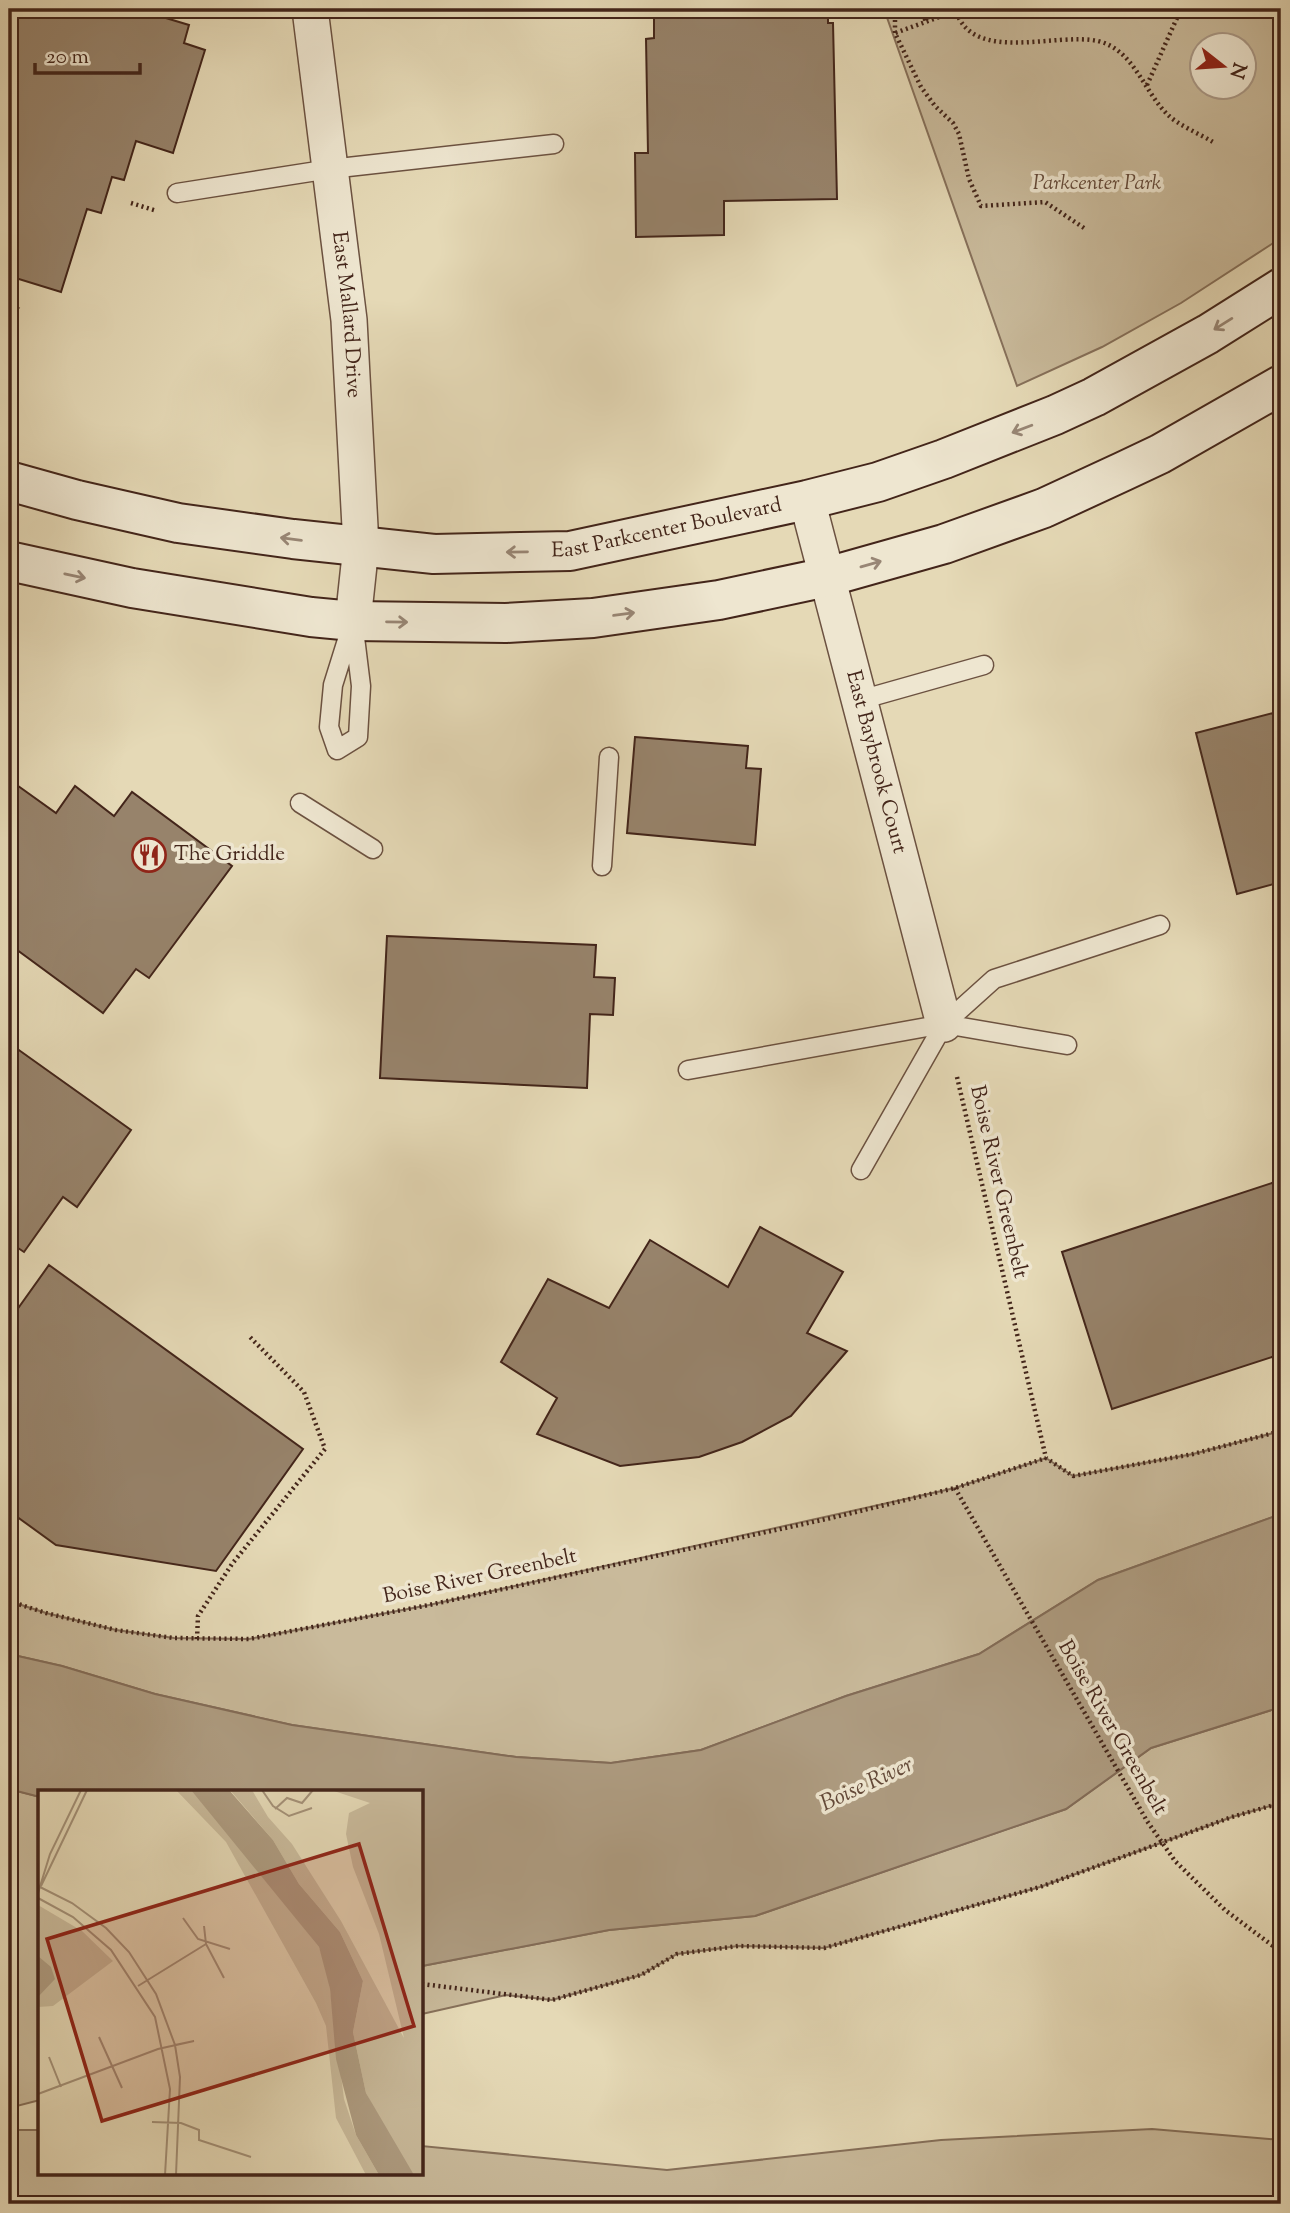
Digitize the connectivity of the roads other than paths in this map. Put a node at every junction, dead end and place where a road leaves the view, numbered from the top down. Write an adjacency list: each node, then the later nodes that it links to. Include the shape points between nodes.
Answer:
1 (310, 9): 3 (street, East Mallard Drive)
2 (554, 144): 3 (lane)
3 (330, 169): 4 (lane); 9 (street, East Mallard Drive, via 349,320)
4 (177, 193)
5 (1281, 288): 8 (main road, East Parkcenter Boulevard, one-way to 8, via 1208,334 1055,415 878,482)
6 (1281, 385): 11 (main road, one-way to 6, via 944,544 1044,508 1160,454)
7 (9, 481): 9 (main road, East Parkcenter Boulevard, one-way to 7, via 178,523)
8 (807, 500): 9 (main road, East Parkcenter Boulevard, one-way to 9, via 570,551 434,554); 11 (street, East Baybrook Court)
9 (361, 546): 12 (street, East Mallard Drive)
10 (9, 561): 12 (main road, one-way to 12, via 145,590)
11 (827, 577): 12 (main road, one-way to 11, via 506,623 593,618 719,600); 14 (street, East Baybrook Court)
12 (353, 621): 12 (lane, via 333,685 329,727 337,750 358,737 361,686)
13 (985, 665): 14 (lane)
14 (860, 700): 20 (street, East Baybrook Court)
15 (609, 757): 18 (lane)
16 (300, 803): 17 (lane)
17 (373, 849)
18 (602, 866)
19 (1160, 925): 20 (lane, via 993,979)
20 (944, 1024): 21 (lane); 22 (lane); 23 (lane)
21 (1067, 1045)
22 (688, 1070)
23 (861, 1170)

